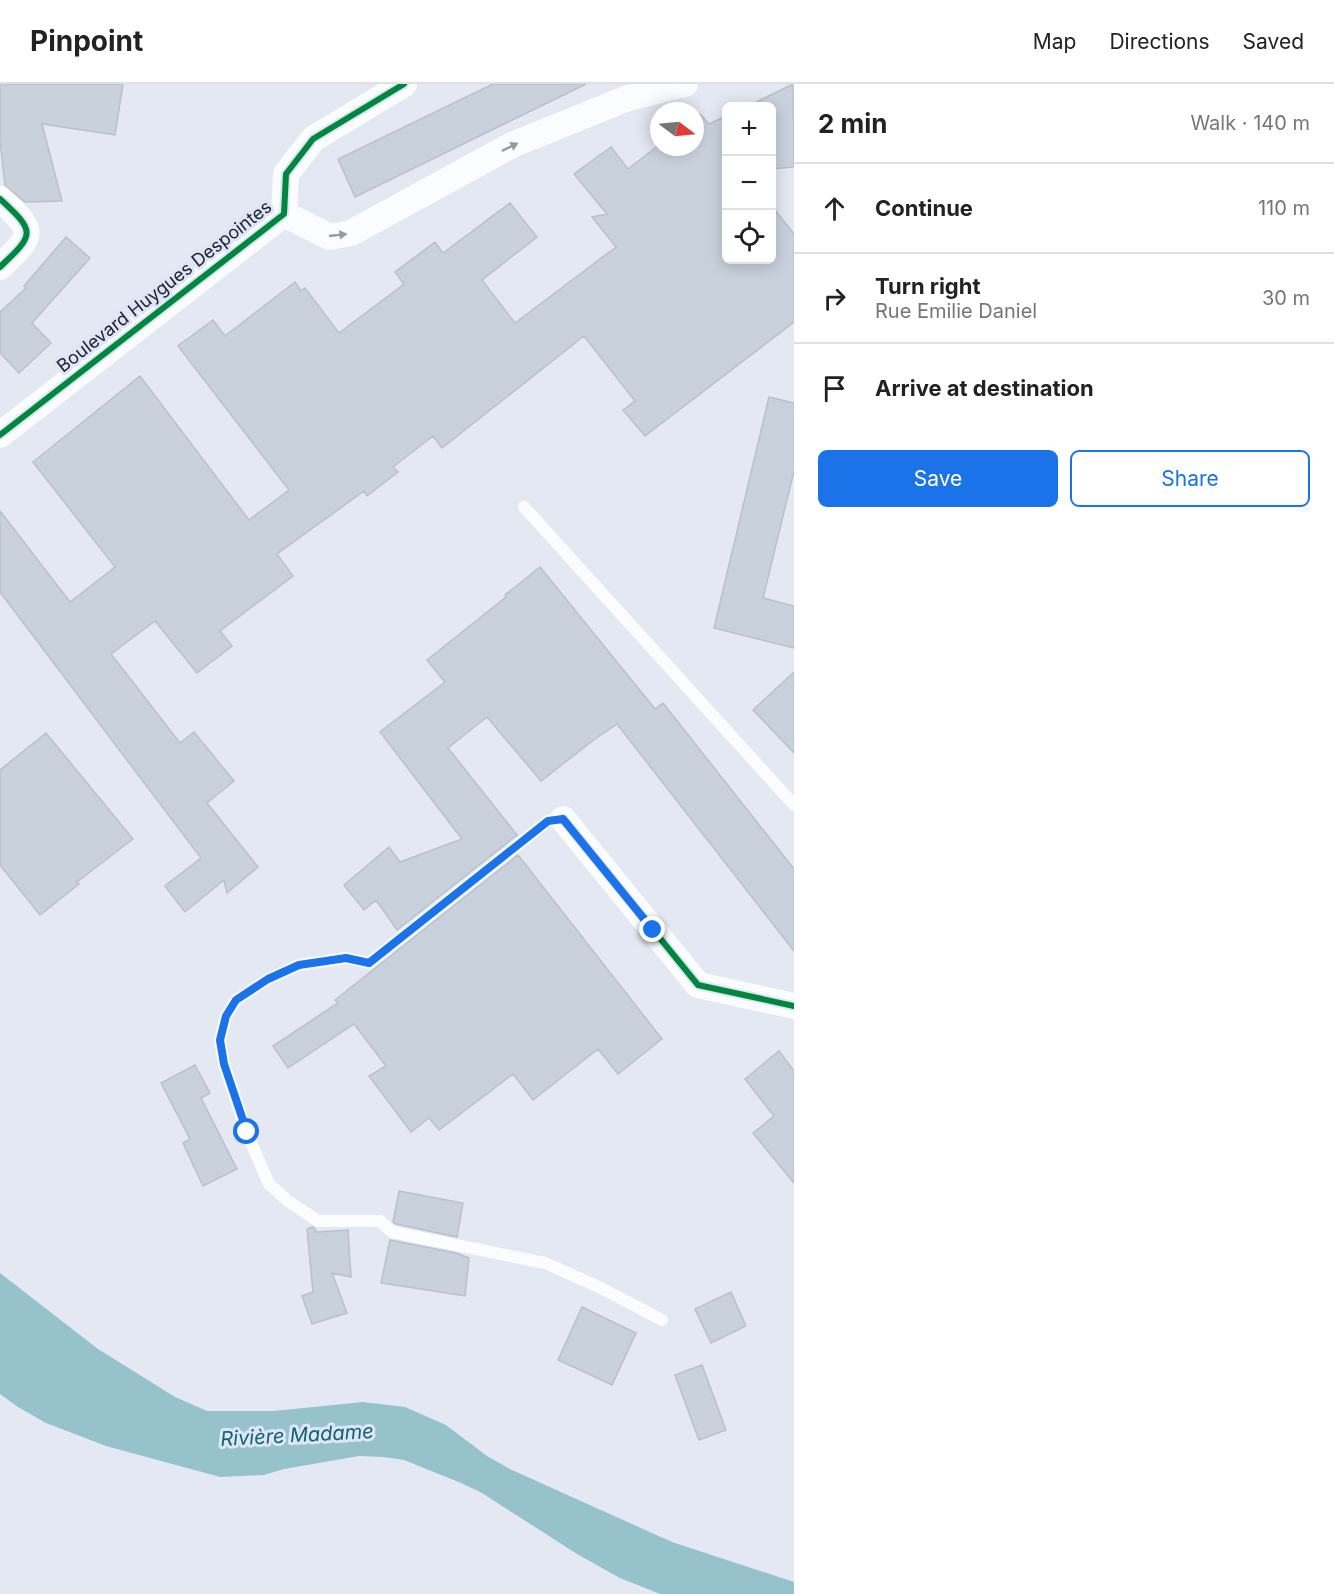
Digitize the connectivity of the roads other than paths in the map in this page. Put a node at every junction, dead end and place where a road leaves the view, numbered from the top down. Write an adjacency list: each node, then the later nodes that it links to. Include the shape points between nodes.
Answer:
1 (404, 84): 4 (street, Boulevard Huygues Despointes, via 312,140 286,174)
2 (686, 84): 4 (street, one-way to 2, via 330,237 351,233 512,145 628,98)
3 (0, 199): 5 (street, via 22,220 27,232 24,245)
4 (284, 214): 6 (street, Boulevard Huygues Despointes)
5 (0, 267)
6 (0, 435)
7 (524, 507): 8 (lane)
8 (794, 804)
9 (563, 819): 10 (street, via 698,985); 11 (lane, via 548,821 369,963 346,958 299,965 236,1000 226,1016 220,1040 224,1064 269,1184 318,1221 380,1221 392,1232 545,1263)
10 (794, 1006)
11 (662, 1320)

